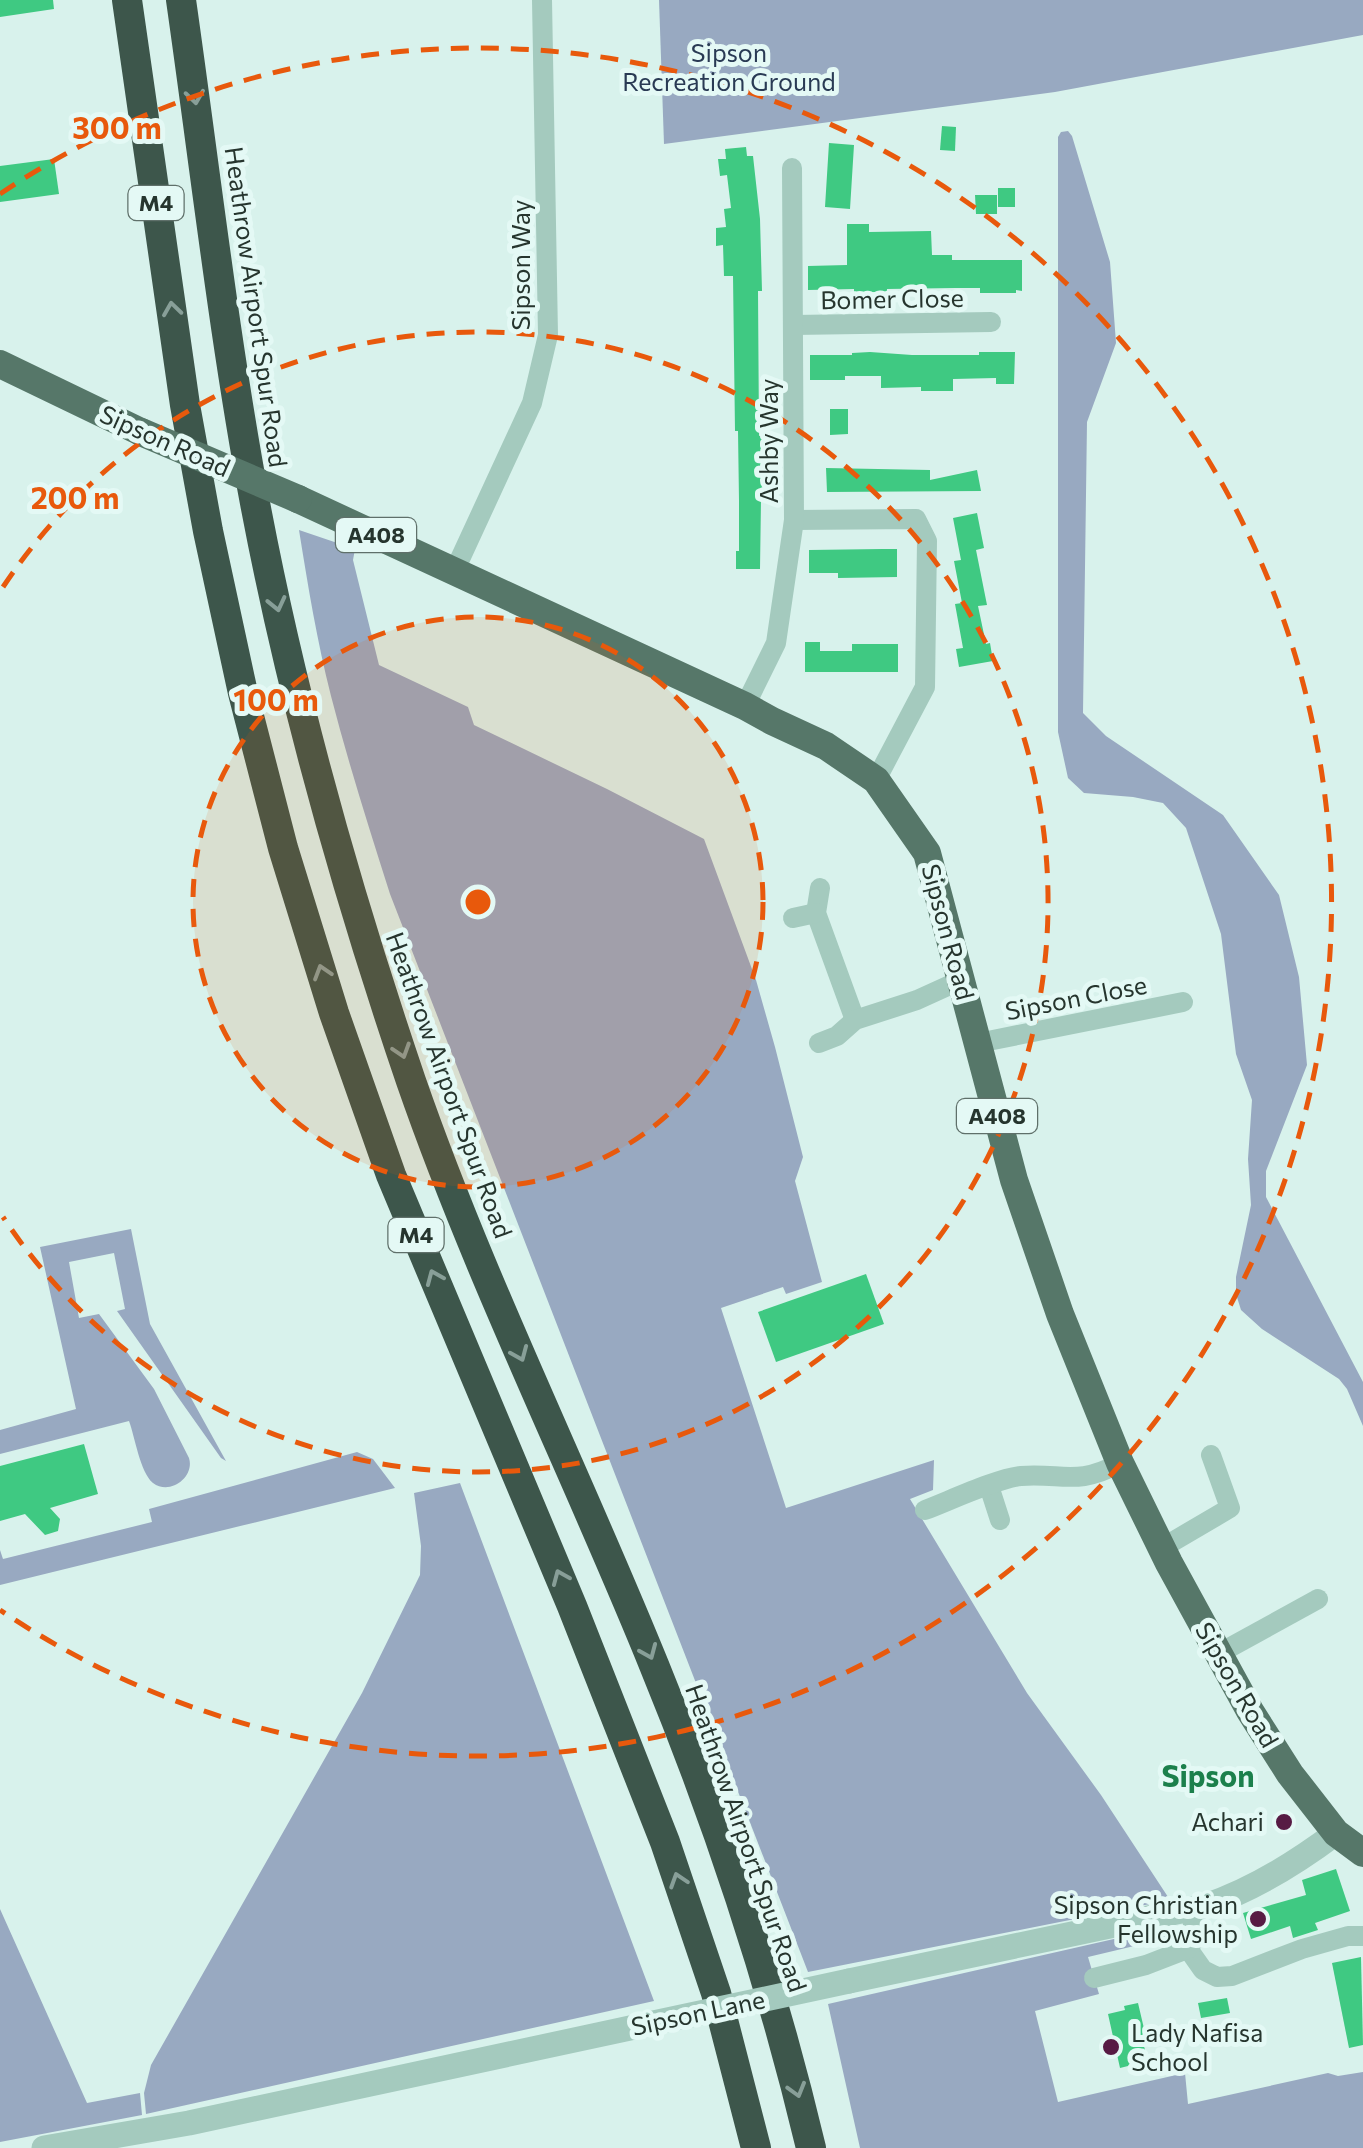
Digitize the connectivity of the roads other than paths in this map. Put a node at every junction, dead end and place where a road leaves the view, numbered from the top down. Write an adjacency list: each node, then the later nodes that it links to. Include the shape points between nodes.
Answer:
1 (128, 0): 36 (highway, M4, one-way to 1, via 716,1993 665,1842 391,1175 282,848 208,530)
2 (181, 0): 37 (highway, Heathrow Airport Spur Road / M4, one-way to 37, via 256,508 303,718 364,936 482,1266 654,1664 715,1824)
3 (542, 0): 9 (street, Sipson Way, via 548,335 532,403)
4 (792, 168): 6 (street, Ashby Way)
5 (991, 322): 6 (street, Bomer Close)
6 (794, 325): 8 (street, Ashby Way)
7 (0, 364): 9 (main road, Sipson Road / A408, bridge)
8 (794, 520): 10 (street, Ashby Way, via 776,644); 11 (street, via 916,520 927,540 925,688)
9 (454, 572): 10 (main road, Sipson Road / A408)
10 (745, 706): 11 (main road, Sipson Road / A408, via 826,746)
11 (876, 780): 15 (main road, Sipson Road / A408, via 927,853)
12 (820, 888): 13 (street)
13 (816, 913): 14 (street); 17 (street)
14 (793, 918)
15 (961, 980): 17 (street); 18 (main road, Sipson Road / A408)
16 (1183, 1002): 18 (street, Sipson Close)
17 (855, 1020): 19 (street)
18 (978, 1043): 21 (main road, Sipson Road / A408, via 1042,1264)
19 (819, 1044)
20 (1211, 1455): 25 (street, via 1230,1508)
21 (1120, 1464): 22 (street, via 1086,1477 1018,1476); 25 (main road, Sipson Road / A408)
22 (989, 1486): 23 (street); 24 (street)
23 (925, 1510)
24 (1000, 1520)
25 (1162, 1548): 27 (main road, Sipson Road / A408)
26 (1318, 1599): 27 (street)
27 (1218, 1654): 28 (main road, Sipson Road / A408, via 1290,1774)
28 (1336, 1833): 29 (main road, Sipson Road / A408); 30 (street, Sipson Lane, via 1234,1896)
29 (1363, 1853)
30 (1189, 1908): 32 (street, via 1195,1931); 34 (street, Sipson Lane, bridge)
31 (1363, 1936): 32 (street, via 1224,1977 1203,1970)
32 (1190, 1948): 33 (street)
33 (1094, 1978)
34 (152, 2139): 35 (street, Sipson Lane)
35 (44, 2148)
36 (756, 2148)
37 (812, 2148)

